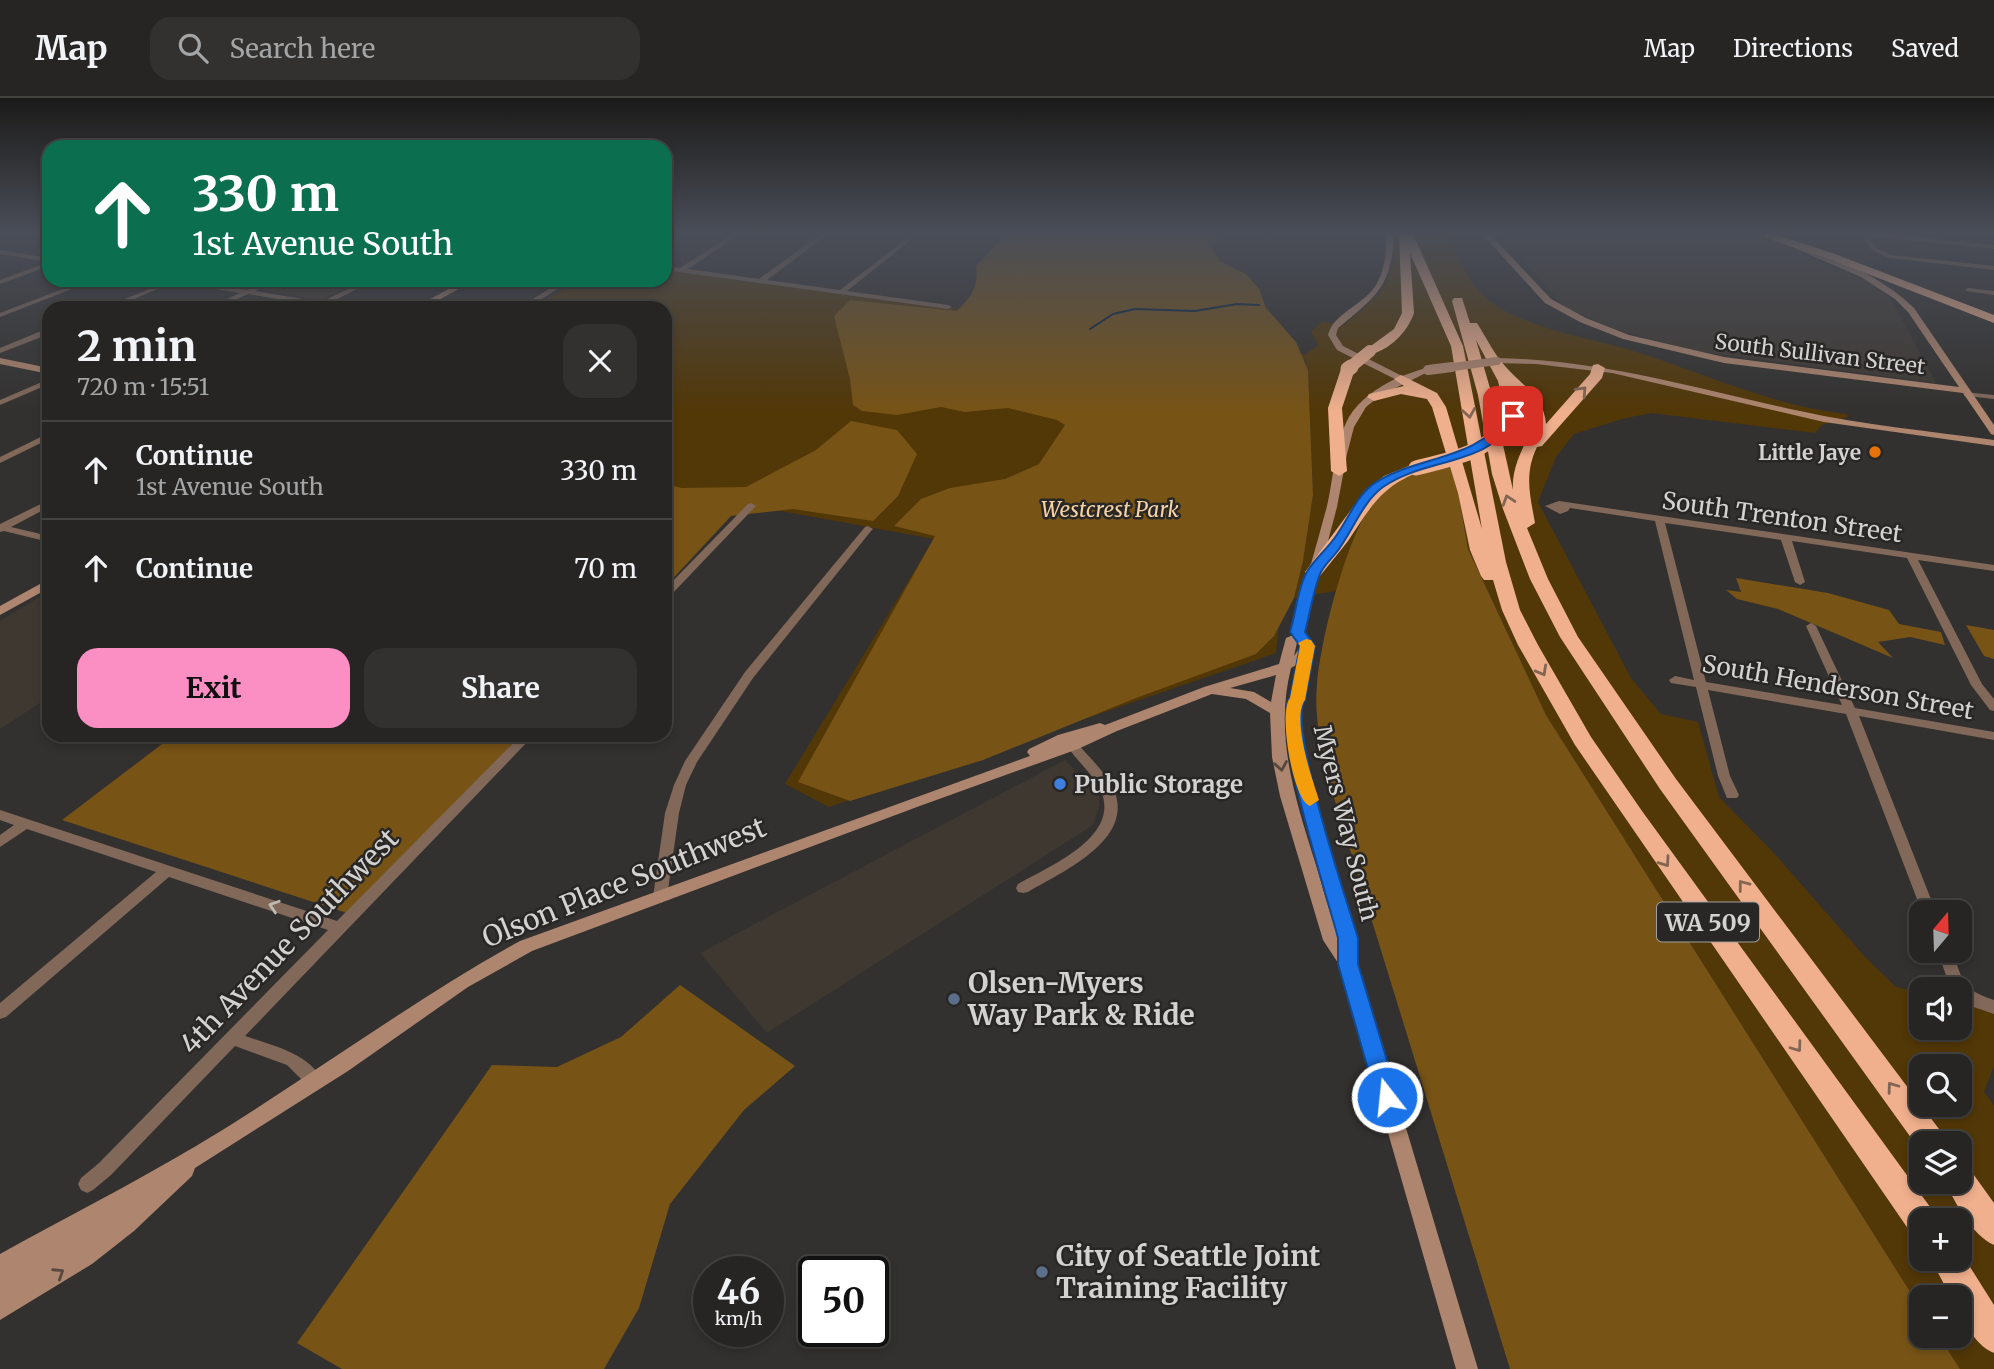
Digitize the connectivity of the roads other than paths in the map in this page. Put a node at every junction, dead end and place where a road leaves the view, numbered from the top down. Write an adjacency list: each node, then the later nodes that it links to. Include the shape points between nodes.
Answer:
1 (57, 293): 21 (street)
2 (144, 293): 15 (street)
3 (244, 293): 16 (street)
4 (254, 293): 17 (street)
5 (344, 293): 18 (street)
6 (851, 293): 19 (street)
7 (1375, 293): 29 (main road, via 1334,327 1332,335 1346,352)
8 (1408, 293): 42 (highway, bridge, via 1406,322 1348,369 1335,408)
9 (1435, 293): 58 (highway, WA 509, one-way to 58, via 1457,346 1488,520)
10 (1543, 293): 31 (main road, South Sullivan Street, via 1557,306 1612,332 1671,350)
11 (1895, 293): 31 (main road, via 1912,310)
12 (1928, 293): 22 (highway)
13 (1933, 293): 22 (highway)
14 (1953, 293): 20 (highway)
15 (125, 301)
16 (227, 301)
17 (293, 301)
18 (328, 301)
19 (948, 307)
20 (1994, 310)
21 (0, 315)
22 (1994, 319)
23 (42, 334): 24 (street)
24 (0, 351)
25 (0, 361): 28 (main road)
26 (1502, 363): 27 (main road); 29 (main road, Myers Way South, bridge, via 1428,370); 35 (main road, via 1530,358 1628,369); 40 (highway, via 1538,411 1540,424); 52 (highway, WA 509, one-way to 26, via 1504,488 1485,396 1455,297); 54 (highway, bridge, via 1513,416 1504,431 1481,447 1391,478 1369,493)
27 (1598, 368): 35 (main road); 40 (highway, one-way to 27, via 1597,375)
28 (42, 370)
29 (1401, 379): 32 (main road, Myers Way South); 34 (highway)
30 (42, 384): 36 (street)
31 (1966, 392): 33 (street, South Sullivan Street); 37 (main road)
32 (1374, 397): 34 (highway, via 1406,390); 42 (main road, Myers Way South, via 1352,422)
33 (1994, 397)
34 (1435, 400): 58 (highway, via 1466,493 1479,550)
35 (1741, 400): 39 (main road, via 1848,423)
36 (0, 402)
37 (1994, 432)
38 (42, 439): 41 (street)
39 (1994, 443)
40 (1529, 452): 52 (highway, via 1520,485)
41 (0, 460)
42 (1339, 471): 54 (main road, Myers Way South)
43 (1564, 505): 46 (street, South Trenton Street)
44 (751, 506): 57 (street)
45 (42, 507): 47 (street)
46 (1660, 521): 50 (street, South Trenton Street); 66 (street)
47 (1, 528): 49 (street)
48 (868, 529): 83 (street, via 749,675 691,761 672,813)
49 (42, 538)
50 (1786, 539): 51 (street, South Trenton Street); 55 (street)
51 (1911, 556): 53 (street, South Trenton Street); 69 (street, via 1977,685)
52 (1534, 563): 92 (highway, WA 509, one-way to 52, via 1587,667 1553,610)
53 (1994, 568)
54 (1314, 572): 61 (main road, Myers Way South)
55 (1800, 582)
56 (42, 587): 59 (main road)
57 (672, 589)
58 (1511, 610): 96 (highway, WA 509, one-way to 96, via 1590,751)
59 (0, 611)
60 (1811, 626): 71 (street)
61 (1295, 635): 62 (main road); 63 (main road, Myers Way South); 64 (main road)
62 (1308, 646): 63 (main road); 68 (main road, Myers Way South, via 1298,700)
63 (1282, 669): 64 (main road, Olson Place Southwest); 68 (main road, via 1289,681 1288,700); 70 (main road, Myers Way South)
64 (1261, 673): 67 (main road, Olson Place Southwest)
65 (1675, 680): 66 (street, South Henderson Street)
66 (1700, 685): 71 (street, South Henderson Street); 77 (street)
67 (1209, 691): 70 (main road, via 1249,695); 72 (main road, Olson Place Southwest)
68 (1293, 704): 86 (main road, Myers Way South, via 1301,771 1348,938)
69 (1994, 707)
70 (1277, 711): 86 (main road, Myers Way South, one-way to 86, via 1279,758 1287,796 1331,940)
71 (1852, 712): 73 (street, South Henderson Street); 84 (street)
72 (1112, 728): 75 (main road, Olson Place Southwest); 76 (main road, Olson Place Southwest, via 1091,728 1063,738 1038,748)
73 (1994, 736)
74 (521, 742): 85 (street, 4th Avenue Southwest)
75 (1073, 747): 76 (main road, Olson Place Southwest); 82 (street, via 1107,789 1111,821 1096,843)
76 (1023, 762): 83 (main road, Olson Place Southwest)
77 (1732, 795)
78 (0, 816): 79 (street)
79 (24, 824): 80 (street); 81 (street)
80 (0, 842)
81 (167, 871): 85 (street, one-way to 81); 89 (street)
82 (1023, 887)
83 (660, 897): 91 (main road, Olson Place Southwest, via 496,961)
84 (1924, 900)
85 (339, 928): 90 (street, 4th Avenue Southwest)
86 (1348, 964): 103 (main road, Myers Way South)
87 (1972, 997): 88 (street)
88 (1994, 1007)
89 (0, 1012)
90 (231, 1038): 91 (street, via 293,1060); 94 (street, 4th Avenue Southwest)
91 (314, 1082): 93 (main road, Olson Place Southwest)
92 (1923, 1131)
93 (202, 1153): 98 (main road, Olson Place Southwest); 100 (main road); 101 (main road, Olson Place Southwest, one-way to 93, via 127,1224)
94 (87, 1184)
95 (1969, 1194): 97 (highway)
96 (1912, 1208)
97 (1994, 1228)
98 (0, 1266)
99 (1954, 1271): 102 (highway)
100 (0, 1290)
101 (0, 1309)
102 (1994, 1336)
103 (1467, 1369)

